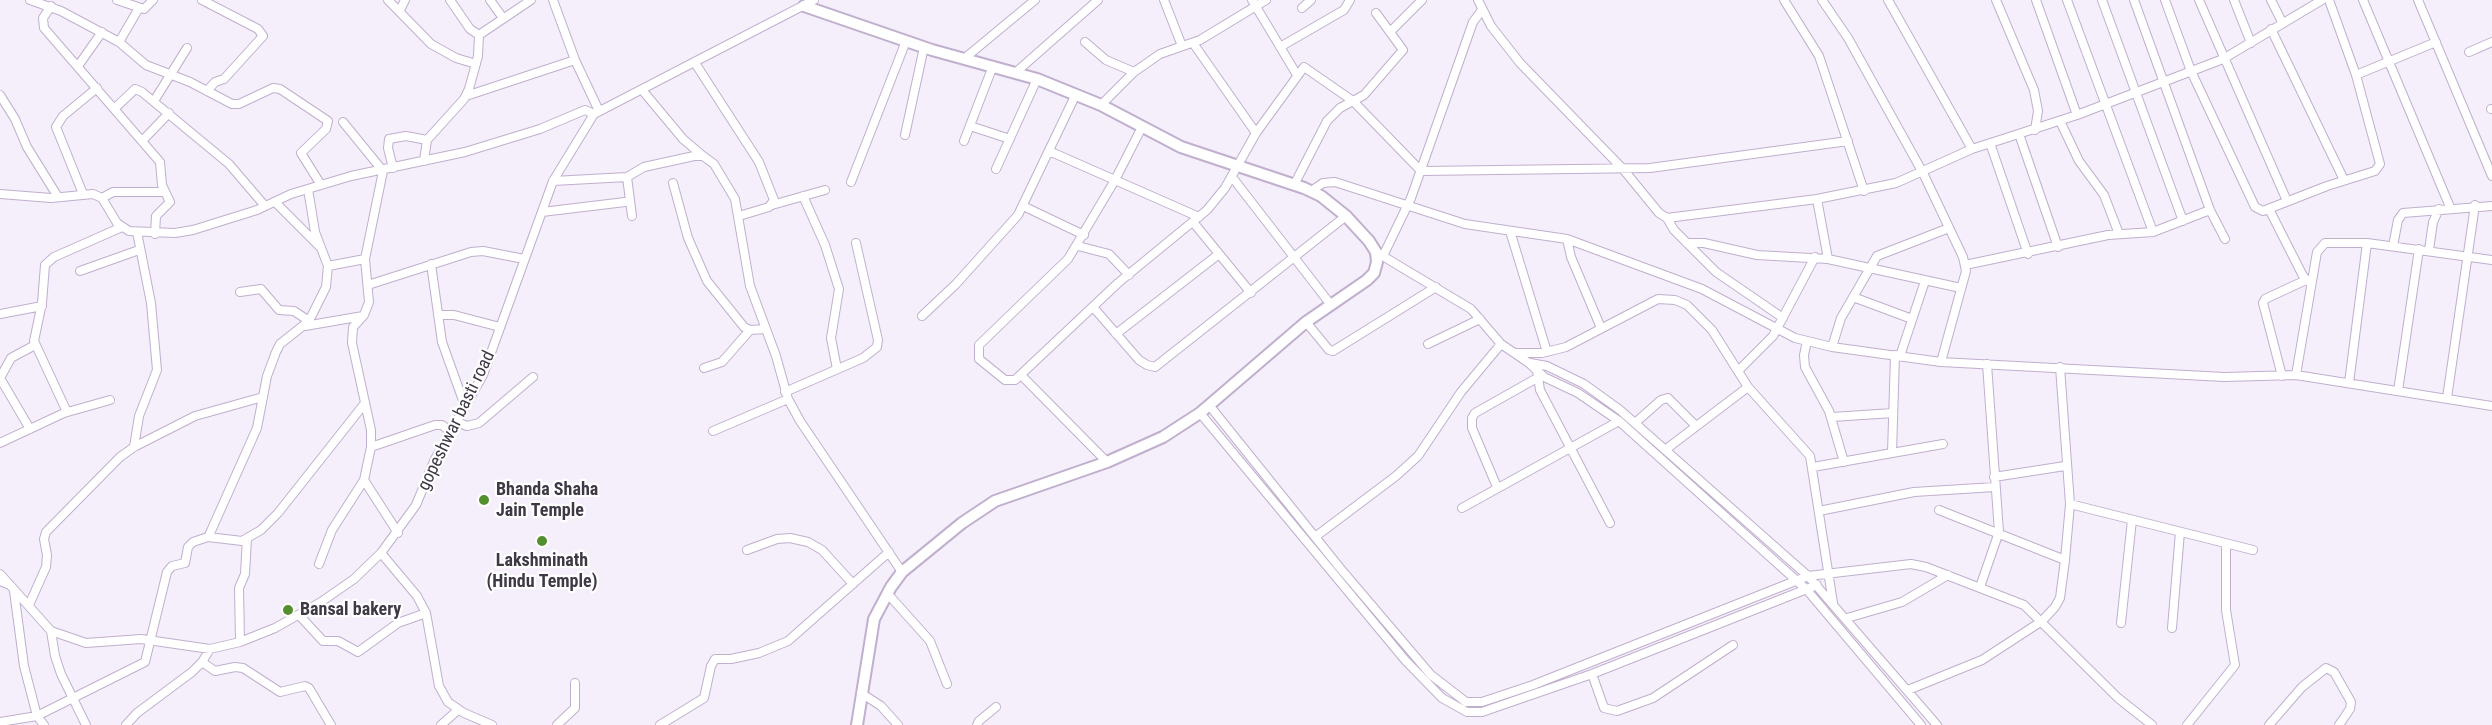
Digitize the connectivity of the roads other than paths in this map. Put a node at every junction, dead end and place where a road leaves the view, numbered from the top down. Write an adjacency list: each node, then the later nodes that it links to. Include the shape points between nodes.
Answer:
1 (30, 0): 38 (street)
2 (117, 0): 34 (street)
3 (153, 0): 39 (street, via 147,9)
4 (202, 0): 78 (street, via 258,29 263,36 224,79)
5 (388, 0): 41 (street)
6 (405, 0): 41 (street)
7 (450, 0): 48 (street, via 470,29)
8 (490, 0): 43 (street)
9 (553, 0): 63 (street)
10 (1035, 0): 61 (street)
11 (1098, 0): 70 (street)
12 (1164, 0): 56 (street)
13 (1266, 0): 36 (street)
14 (1311, 0): 40 (street)
15 (1350, 0): 57 (street, via 1344,10)
16 (1422, 0): 47 (street)
17 (1784, 0): 104 (street, via 1819,56)
18 (1822, 0): 116 (street, via 1848,38)
19 (1888, 0): 107 (street)
20 (1996, 0): 96 (street, via 2034,90 2038,111)
21 (2036, 0): 91 (street)
22 (2067, 0): 86 (street)
23 (2102, 0): 80 (street)
24 (2134, 0): 76 (street)
25 (2165, 0): 69 (street)
26 (2199, 0): 62 (street)
27 (2234, 0): 55 (street)
28 (2271, 0): 44 (street)
29 (2322, 0): 44 (street)
30 (2329, 0): 74 (street)
31 (2363, 0): 64 (street)
32 (2418, 0): 52 (street)
33 (529, 1): 43 (street)
34 (131, 2): 39 (street)
35 (809, 3): 49 (street); 65 (street)
36 (1254, 3): 54 (street); 57 (street)
37 (1479, 3): 112 (street, via 1491,26 1520,63); 114 (street)
38 (51, 6): 46 (street); 67 (street, via 44,18 44,28)
39 (139, 8): 50 (street)
40 (1302, 8)
41 (400, 10): 66 (street, via 431,44)
42 (1376, 13): 47 (street)
43 (503, 18): 48 (street)
44 (2282, 22): 45 (street)
45 (2271, 29): 55 (street); 120 (street)
46 (102, 32): 50 (street); 67 (street)
47 (1391, 32): 85 (street, via 1403,50 1364,95)
48 (479, 34): 66 (street)
49 (906, 41): 59 (street); 122 (street)
50 (119, 42): 72 (street, via 146,65)
51 (1085, 42): 71 (street, via 1106,60)
52 (2436, 42): 64 (street); 117 (street)
53 (2492, 42): 60 (street)
54 (1193, 43): 56 (street); 97 (street)
55 (2251, 43): 62 (street)
56 (1182, 46): 71 (street, via 1160,54)
57 (1280, 47): 73 (street)
58 (187, 48): 72 (street)
59 (924, 48): 61 (street); 99 (street)
60 (2469, 52)
61 (965, 58): 68 (street)
62 (2223, 59): 69 (street); 138 (street)
63 (575, 60): 83 (street); 89 (street)
64 (2390, 61): 74 (street); 146 (street)
65 (695, 63): 79 (street); 140 (street, via 759,162 774,200)
66 (476, 64): 83 (street)
67 (78, 66): 77 (street)
68 (993, 66): 70 (street); 94 (street)
69 (2191, 71): 76 (street); 148 (street, via 2255,207)
70 (1015, 72): 75 (street)
71 (1134, 72): 87 (street)
72 (172, 75): 78 (street); 84 (street)
73 (1297, 75): 85 (street, via 1307,67); 97 (street)
74 (2356, 75): 120 (street, via 2380,164 2375,171)
75 (1037, 79): 81 (street); 100 (street)
76 (2164, 82): 80 (street); 149 (street)
77 (97, 88): 88 (street); 132 (street, via 63,116 56,127)
78 (207, 91): 124 (street, via 236,104 280,88 323,117 329,125 302,153)
79 (643, 91): 89 (street); 108 (street, via 683,139)
80 (2135, 93): 86 (street); 156 (street)
81 (1076, 94): 87 (street); 106 (street)
82 (0, 95): 134 (street)
83 (466, 96): 102 (street)
84 (154, 101): 88 (street, via 135,89); 90 (street)
85 (1353, 101): 114 (street); 125 (street, via 1327,121)
86 (2106, 104): 91 (street); 161 (street)
87 (1101, 105): 95 (street)
88 (115, 108): 101 (street)
89 (597, 112): 109 (street, via 585,110 514,138); 121 (street, gopeshwar basti road)
90 (169, 113): 101 (street); 142 (street, via 229,164)
91 (2077, 115): 92 (street)
92 (2060, 121): 96 (street); 163 (street, via 2079,161 2104,195)
93 (343, 122): 113 (street)
94 (970, 126): 100 (street); 103 (street)
95 (1142, 127): 115 (street); 119 (street)
96 (2035, 130): 98 (street)
97 (1256, 134): 115 (street)
98 (2019, 134): 105 (street); 172 (street)
99 (905, 135)
100 (1010, 139): 111 (street)
101 (143, 140): 130 (street, via 160,162)
102 (427, 140): 109 (street); 110 (street, via 412,136 389,139)
103 (964, 141)
104 (1848, 141): 112 (street); 129 (street)
105 (1990, 143): 107 (street); 179 (street)
106 (1049, 150): 119 (street); 143 (street)
107 (1972, 150): 116 (street)
108 (704, 156): 118 (street, via 645,167); 152 (street, via 729,186)
109 (424, 161): 110 (street)
110 (393, 168): 113 (street)
111 (996, 169)
112 (1623, 169): 114 (street); 154 (street)
113 (383, 171): 124 (street); 183 (street)
114 (1421, 171): 145 (street)
115 (1235, 172): 125 (street); 155 (street, via 1217,199); 181 (street)
116 (1923, 173): 129 (street); 158 (street)
117 (2492, 176)
118 (627, 177): 121 (street); 151 (street)
119 (1115, 180): 155 (street); 164 (street)
120 (2344, 180): 138 (street)
121 (553, 181): 150 (street, gopeshwar basti road)
122 (851, 182)
123 (673, 183): 216 (street, via 688,238 703,272)
124 (321, 185): 126 (street)
125 (1294, 185): 128 (street)
126 (308, 189): 137 (street); 175 (street, via 315,232)
127 (825, 190): 133 (street)
128 (1311, 191): 145 (street, via 1328,181); 153 (street)
129 (1864, 191): 136 (street)
130 (164, 192): 135 (street, via 113,192); 162 (street, via 170,202 156,216)
131 (0, 194): 134 (street)
132 (83, 194): 134 (street); 135 (street)
133 (803, 196): 140 (street); 232 (street, via 839,289 831,338)
134 (58, 197)
135 (102, 198): 157 (street)
136 (1817, 199): 154 (street); 185 (street)
137 (275, 201): 142 (street); 175 (street)
138 (2287, 201): 148 (street)
139 (625, 202): 150 (street)
140 (772, 205): 152 (street)
141 (2475, 205): 144 (street); 146 (street); 180 (street)
142 (265, 206): 162 (street, via 193,230)
143 (1023, 206): 164 (street); 207 (street, via 1004,232)
144 (2492, 206)
145 (1407, 207): 159 (street, via 1465,224); 178 (street)
146 (2450, 207): 147 (street)
147 (2439, 208): 171 (street, via 2400,215); 176 (street)
148 (2269, 209): 194 (street)
149 (2210, 210): 156 (street); 166 (street)
150 (542, 212): 184 (street, gopeshwar basti road)
151 (632, 216)
152 (739, 216): 215 (street, via 750,286)
153 (1346, 216): 178 (street); 181 (street)
154 (1667, 218): 168 (street)
155 (1196, 219): 177 (street); 192 (street)
156 (2183, 221): 161 (street)
157 (123, 227): 160 (street); 202 (street, via 48,261 43,274)
158 (1949, 228): 188 (street); 190 (street, via 1881,253)
159 (1510, 231): 165 (street); 224 (street)
160 (137, 232): 162 (street); 174 (street)
161 (2153, 232): 163 (street)
162 (155, 234)
163 (2119, 234): 172 (street)
164 (1084, 236): 170 (street)
165 (1567, 239): 214 (street); 217 (street, via 1702,289)
166 (2225, 239)
167 (856, 243): 232 (street, via 877,347)
168 (1687, 243): 182 (street, via 1757,255); 208 (street, via 1716,272)
169 (2367, 243): 171 (street); 194 (street, via 2325,243 2317,252); 240 (street)
170 (1078, 246): 192 (street, via 1109,254); 235 (street, via 978,345 979,358 1005,380)
171 (2393, 246): 173 (street)
172 (2058, 247): 179 (street)
173 (2419, 249): 176 (street); 242 (street)
174 (139, 250): 191 (street); 264 (street, via 151,303 157,370 140,416)
175 (323, 250): 189 (street)
176 (2429, 250): 180 (street)
177 (1219, 254): 199 (street); 218 (street)
178 (1379, 254): 196 (street); 201 (street, via 1374,273)
179 (2028, 254): 188 (street)
180 (2468, 256): 186 (street); 245 (street)
181 (1294, 257): 199 (street); 201 (street)
182 (1815, 257): 185 (street); 208 (street)
183 (365, 259): 189 (street); 195 (street)
184 (524, 259): 187 (street, via 483,251); 213 (street, gopeshwar basti road)
185 (1828, 259): 190 (street)
186 (2492, 260)
187 (431, 264): 195 (street); 206 (street)
188 (1965, 265): 197 (street)
189 (328, 266): 212 (street, via 326,287)
190 (1869, 270): 193 (street); 200 (street)
191 (80, 271)
192 (1129, 274): 203 (street)
193 (1925, 281): 197 (street); 210 (street)
194 (2310, 283): 236 (street); 238 (street, via 2263,303)
195 (368, 285): 205 (street, via 369,302)
196 (1436, 287): 209 (street); 211 (street, via 1333,351)
197 (1961, 288): 227 (street)
198 (240, 292): 212 (street, via 261,289 279,310 294,311)
199 (1251, 293): 218 (street, via 1155,367 1139,360)
200 (1853, 297): 210 (street); 223 (street)
201 (1331, 305): 211 (street)
202 (42, 306): 204 (street); 222 (street)
203 (1093, 307): 218 (street); 235 (street)
204 (0, 314)
205 (364, 315): 212 (street); 247 (street, via 353,327 352,344)
206 (438, 315): 213 (street, via 454,315); 249 (street, via 442,342)
207 (922, 316)
208 (1783, 318): 217 (street)
209 (1480, 319): 220 (street); 221 (street)
210 (1912, 319): 226 (street)
211 (1306, 322): 248 (street)
212 (307, 324): 244 (street, via 280,344)
213 (500, 327): 249 (street, gopeshwar basti road, via 483,375)
214 (1601, 328): 224 (street, via 1566,347); 233 (street, via 1658,299 1675,300 1701,317)
215 (766, 329): 216 (street); 243 (street)
216 (750, 330): 231 (street, via 727,357)
217 (1776, 330): 219 (street); 233 (street)
218 (1116, 334)
219 (1807, 341): 223 (street); 254 (street, via 1805,367)
220 (1428, 344)
221 (1501, 344): 225 (street); 287 (street, via 1461,392 1418,456)
222 (35, 345): 239 (street, via 11,358); 251 (street)
223 (1832, 347): 226 (street)
224 (1547, 352): 225 (street)
225 (1516, 353): 228 (street)
226 (1897, 356): 227 (street); 253 (street)
227 (1941, 362): 229 (street)
228 (1529, 363): 234 (street); 257 (street, via 1547,366 1584,384)
229 (1987, 364): 230 (street); 273 (street)
230 (2060, 367): 238 (street, via 2224,377); 271 (street)
231 (704, 368)
232 (837, 369): 243 (street)
233 (1738, 371): 241 (street)
234 (1537, 374): 255 (street, via 1595,403); 266 (street, via 1540,390); 275 (street, via 1472,418 1472,428)
235 (1021, 375): 269 (street)
236 (2296, 375): 238 (street); 240 (street)
237 (533, 376): 256 (street, via 479,423 467,426)
238 (2282, 376)
239 (0, 378): 259 (street)
240 (2349, 383): 242 (street)
241 (1748, 387): 258 (street); 272 (street, via 1805,448)
242 (2398, 391): 245 (street)
243 (787, 395): 260 (street); 292 (street, via 800,421)
244 (263, 397): 264 (street, via 195,416); 286 (street, via 257,428)
245 (2447, 399): 250 (street)
246 (110, 400): 251 (street)
247 (364, 403): 265 (street); 288 (street, via 278,513)
248 (1209, 405): 252 (street); 287 (street)
249 (465, 406): 256 (street, gopeshwar basti road)
250 (2492, 406)
251 (67, 412): 259 (street)
252 (1200, 413): 269 (street, via 1163,437); 323 (street, via 1354,602 1442,698 1467,712 1482,712)
253 (1893, 413): 254 (street); 268 (street)
254 (1832, 417): 270 (street)
255 (1618, 421): 266 (street); 301 (street)
256 (457, 422): 261 (street, gopeshwar basti road)
257 (1635, 423): 258 (street, via 1668,398); 267 (street)
258 (1696, 426): 267 (street)
259 (30, 429): 262 (street)
260 (713, 431)
261 (451, 432): 265 (street, via 435,425); 285 (street, gopeshwar basti road)
262 (0, 443)
263 (1943, 444): 268 (street)
264 (134, 447): 310 (street, via 46,532 46,567)
265 (371, 447): 274 (street)
266 (1570, 447): 275 (street); 282 (street)
267 (1665, 450): 300 (street)
268 (1892, 453): 270 (street)
269 (1107, 462): 296 (street, via 995,501)
270 (1844, 462): 272 (street)
271 (2066, 466): 273 (street); 277 (street)
272 (1813, 467): 280 (street)
273 (1994, 477): 276 (street)
274 (364, 480): 285 (street); 295 (street, via 332,530)
275 (1497, 487): 278 (street)
276 (1995, 487): 280 (street, via 1914,492); 283 (street)
277 (2070, 504): 281 (street); 294 (street)
278 (1462, 508)
279 (1939, 510): 283 (street)
280 (1819, 511): 297 (street)
281 (2132, 520): 284 (street); 315 (street)
282 (1610, 523)
283 (1999, 532): 294 (street); 305 (street)
284 (2180, 532): 289 (street); 316 (street)
285 (398, 533): 293 (street, gopeshwar basti road)
286 (208, 537): 288 (street, via 235,541); 318 (street, via 192,542 185,563 172,566 167,572)
287 (1315, 537): 301 (street, via 1431,675 1454,696 1475,704 1637,646)
288 (247, 538): 319 (street, via 245,574 239,588)
289 (2226, 544): 291 (street); 349 (street, via 2226,610 2235,664)
290 (747, 550): 303 (street, via 777,539 808,542 822,550)
291 (2253, 550)
292 (889, 552): 296 (street); 303 (street)
293 (381, 553): 311 (street); 312 (street, gopeshwar basti road, via 354,579)
294 (2065, 560): 314 (street, via 2060,598)
295 (319, 564)
296 (902, 572): 308 (street)
297 (1830, 572): 299 (street, via 1911,564); 300 (street); 309 (street)
298 (0, 574): 306 (street)
299 (1948, 575): 305 (street); 313 (street, via 1902,602)
300 (1808, 576): 301 (street); 304 (street)
301 (1797, 580): 307 (street)
302 (0, 581): 306 (street, gopeshwar basti road)
303 (853, 584): 341 (street, via 788,641 759,653 715,659 704,698)
304 (1817, 585): 307 (street); 309 (street)
305 (1980, 587): 314 (street, via 2024,605)
306 (12, 588): 310 (street, gopeshwar basti road); 331 (street, via 24,666)
307 (1807, 590): 323 (street); 332 (street)
308 (887, 593): 325 (street, via 930,640); 327 (street, via 869,638)
309 (1833, 603): 313 (street)
310 (28, 605): 317 (street, gopeshwar basti road)
311 (426, 613): 312 (street, via 398,623 358,652 338,641 323,641); 330 (street, via 439,687)
312 (299, 615): 319 (street, gopeshwar basti road)
313 (1847, 618): 326 (street)
314 (2042, 621): 326 (street, via 1982,660); 348 (street, via 2118,698)
315 (2121, 623)
316 (2172, 628)
317 (51, 631): 318 (street, gopeshwar basti road, via 86,643); 328 (street, via 55,656)
318 (149, 640): 321 (street, gopeshwar basti road); 328 (street, via 145,662)
319 (240, 642): 321 (street, gopeshwar basti road)
320 (1733, 645): 323 (street, via 1653,698 1617,711 1604,708)
321 (210, 649): 322 (street)
322 (202, 662): 336 (street); 337 (street, via 215,671 243,668 280,692 309,688)
323 (1592, 674)
324 (575, 683): 340 (street, via 574,708)
325 (946, 684)
326 (1908, 690): 347 (street)
327 (861, 693): 342 (street); 343 (street, via 881,706)
328 (73, 700): 331 (street); 335 (street)
329 (996, 707): 344 (street)
330 (458, 710): 338 (street); 339 (street)
331 (37, 716): 333 (street); 334 (street)
332 (1914, 718): 345 (street); 346 (street)
333 (0, 722)
334 (44, 725)
335 (86, 725)
336 (126, 725)
337 (331, 725)
338 (441, 725)
339 (492, 725)
340 (557, 725)
341 (660, 725)
342 (857, 725)
343 (898, 725)
344 (977, 725)
345 (1906, 725)
346 (1921, 725)
347 (1937, 725)
348 (2152, 725)
349 (2187, 725)
350 (2269, 725): 351 (street, via 2302,687 2326,668 2334,672 2351,702)
351 (2339, 725)

